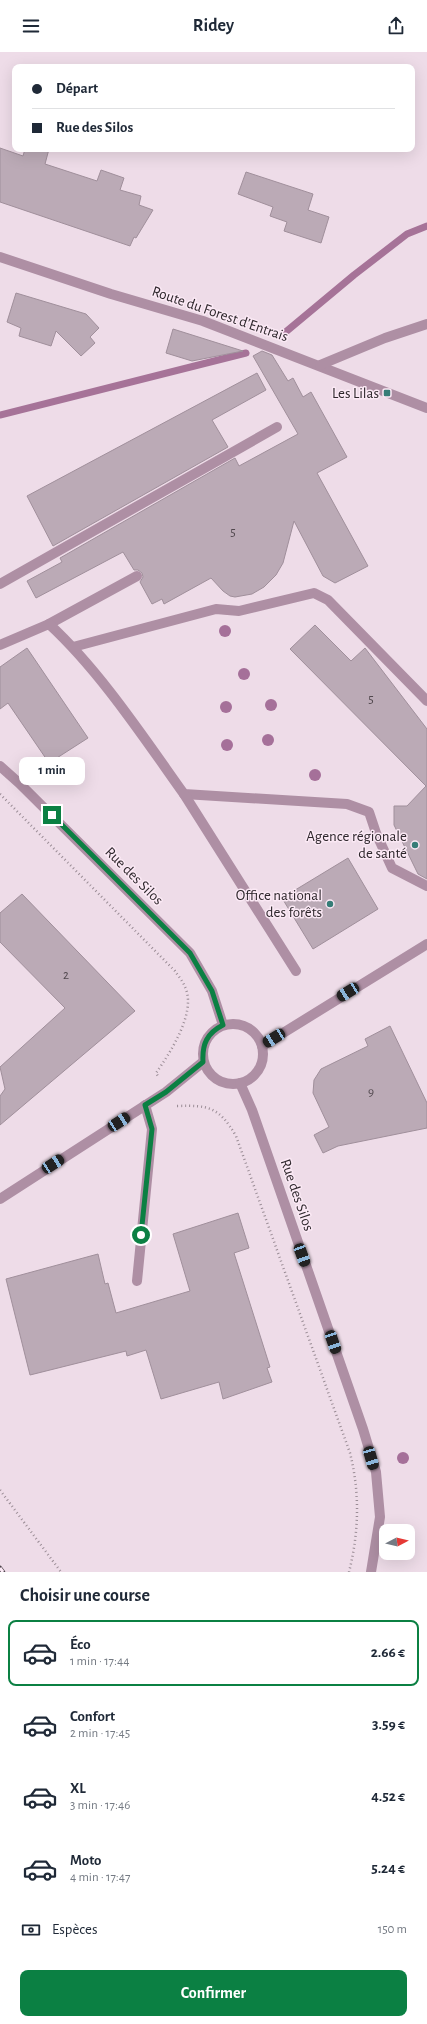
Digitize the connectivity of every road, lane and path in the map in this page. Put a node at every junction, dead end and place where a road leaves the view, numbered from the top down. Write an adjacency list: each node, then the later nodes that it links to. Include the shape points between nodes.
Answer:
1 (0, 257): 3 (street, Route du Forest d'Entrais, via 203,321)
2 (427, 324): 3 (street, via 385,338)
3 (320, 366): 4 (street, Route du Forest d'Entrais)
4 (427, 408)
5 (277, 427): 7 (street)
6 (137, 576): 8 (street)
7 (0, 584)
8 (49, 624): 9 (street); 10 (street)
9 (0, 645)
10 (73, 647): 11 (street, via 216,609 239,611 314,593 328,600); 14 (street)
11 (427, 701)
12 (0, 766): 18 (street, Rue des Silos, via 190,953 212,991)
13 (0, 794): 22 (path, via 175,971 186,988 188,1000 185,1020 179,1036 156,1073)
14 (184, 794): 15 (street, via 347,804 369,812 392,868); 17 (street)
15 (427, 886)
16 (427, 944): 19 (street)
17 (296, 971)
18 (223, 1025): 19 (street, via 236,1023 247,1027 256,1035); 20 (street, via 213,1030 206,1039)
19 (262, 1046): 21 (street, via 259,1069 251,1078)
20 (203, 1062): 21 (street, via 207,1070 222,1082); 22 (street, bridge)
21 (240, 1083): 29 (street, Rue des Silos, via 252,1110 376,1472 380,1517)
22 (166, 1092): 23 (street, bridge); 28 (path, via 173,1106 206,1106 220,1115 236,1136 352,1460 357,1509 355,1547)
23 (145, 1105): 24 (street, bridge); 25 (street, via 152,1129)
24 (0, 1199)
25 (137, 1281)
26 (0, 1490): 27 (path)
27 (61, 1572)
28 (349, 1572)
29 (372, 1572)

